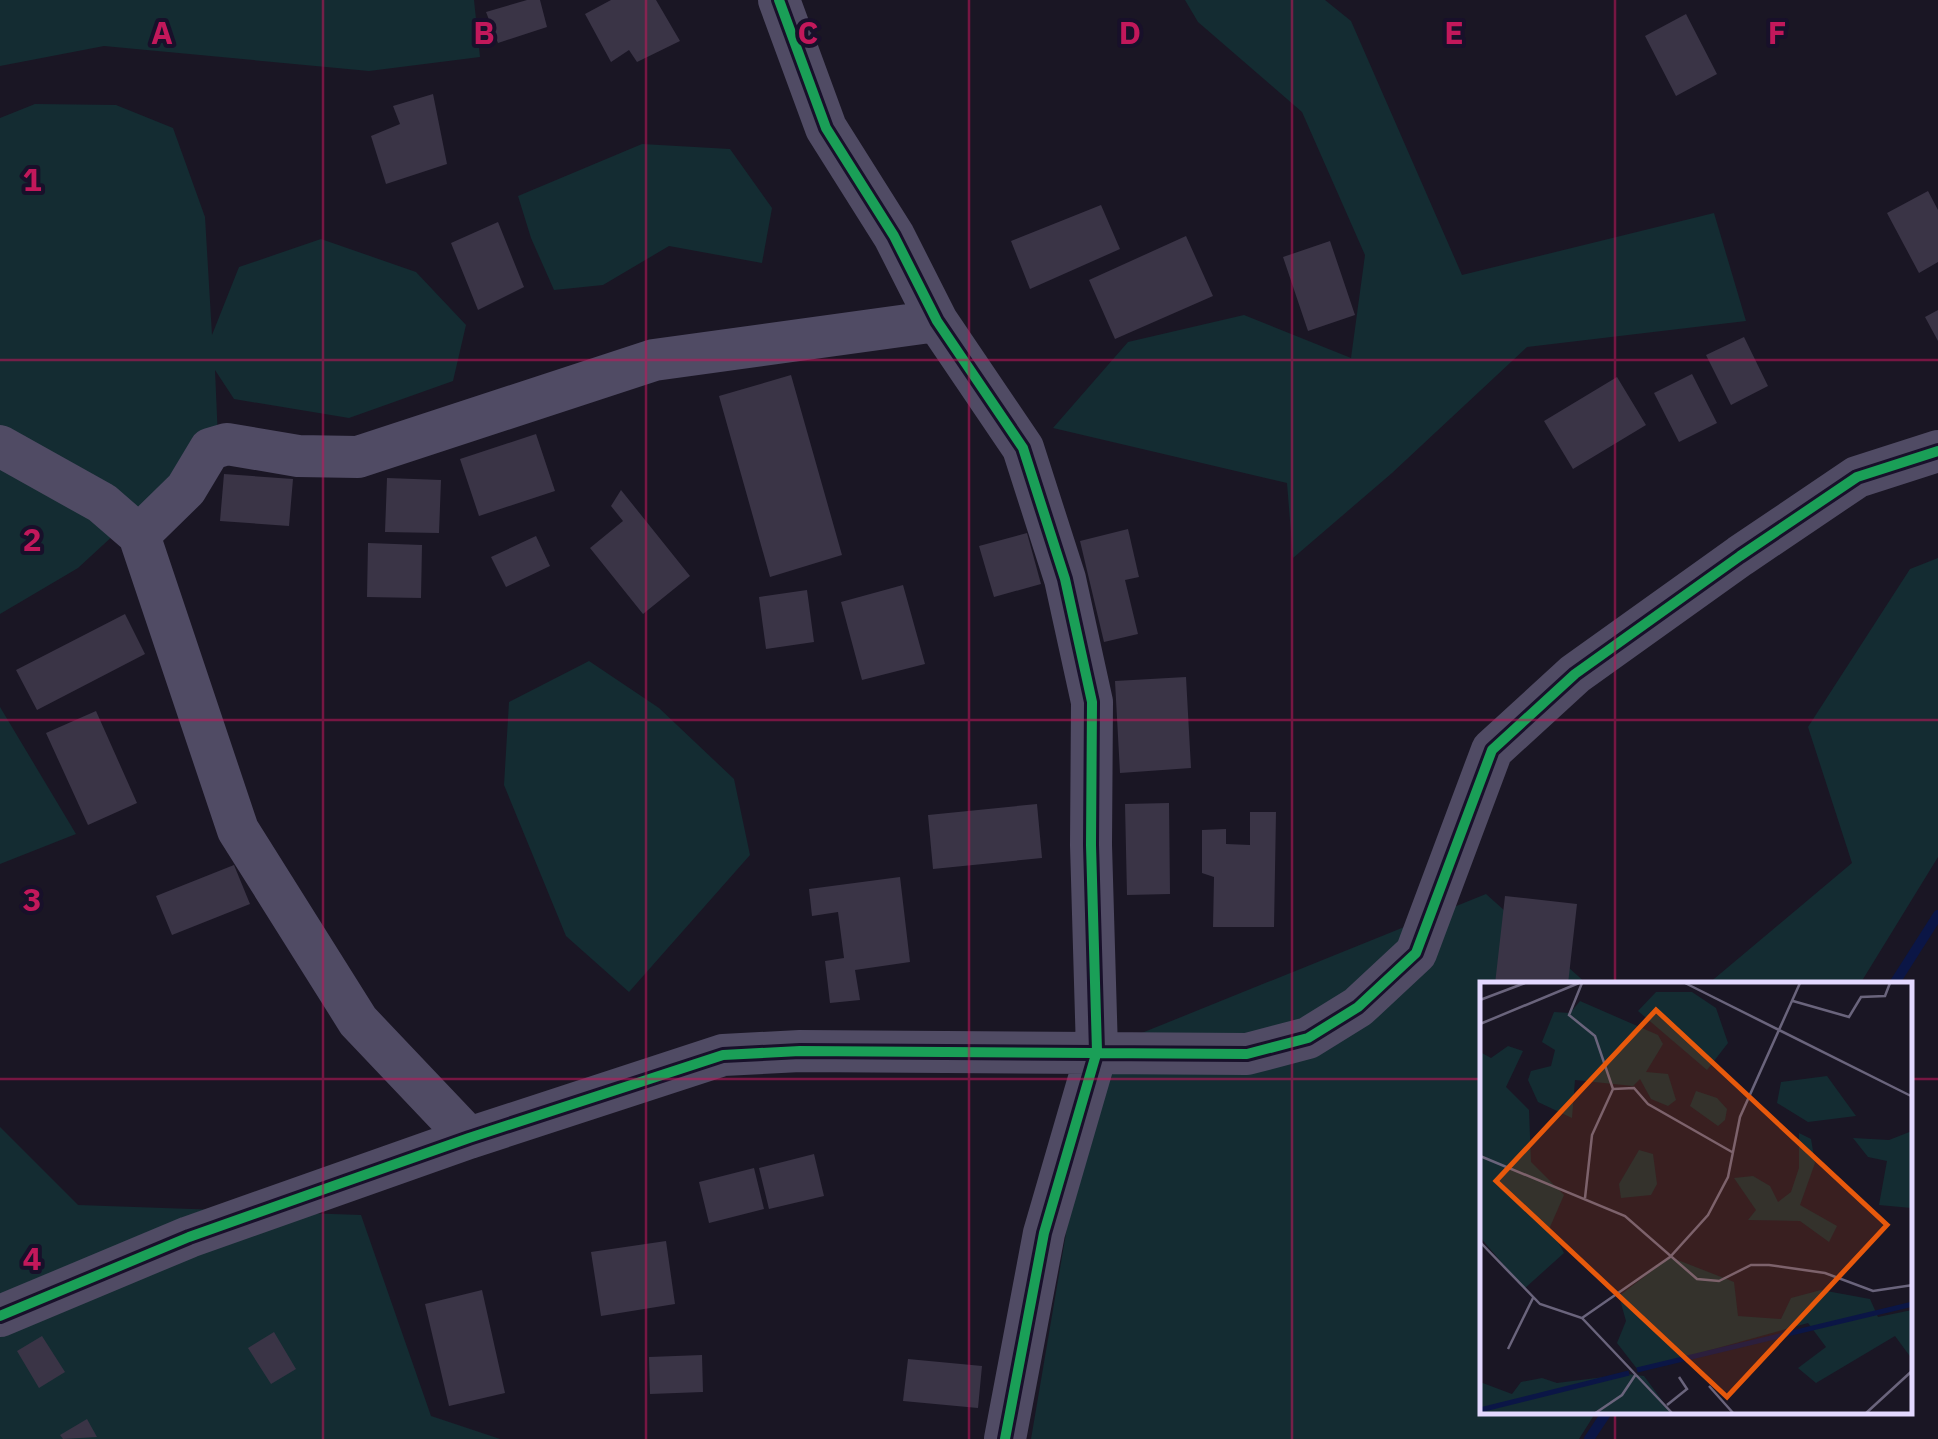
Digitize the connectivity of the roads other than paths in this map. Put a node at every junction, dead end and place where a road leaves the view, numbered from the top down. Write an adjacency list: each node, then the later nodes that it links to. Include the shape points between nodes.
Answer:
1 (780, 0): 2 (street, via 826,128 894,236)
2 (937, 322): 5 (street, via 654,360 358,457 226,444 210,449 186,489); 6 (street, via 1024,448 1065,579 1092,702)
3 (0, 446): 5 (street, via 102,503)
4 (1938, 451): 6 (street, via 1857,477 1754,546 1575,674 1492,750 1416,953 1358,1007 1308,1038 1247,1054)
5 (139, 535): 7 (street, via 238,830 358,1020)
6 (1097, 1052): 7 (street, via 722,1055); 9 (street, via 1044,1233)
7 (469, 1138): 8 (street, via 189,1237)
8 (0, 1316)
9 (1006, 1439)

